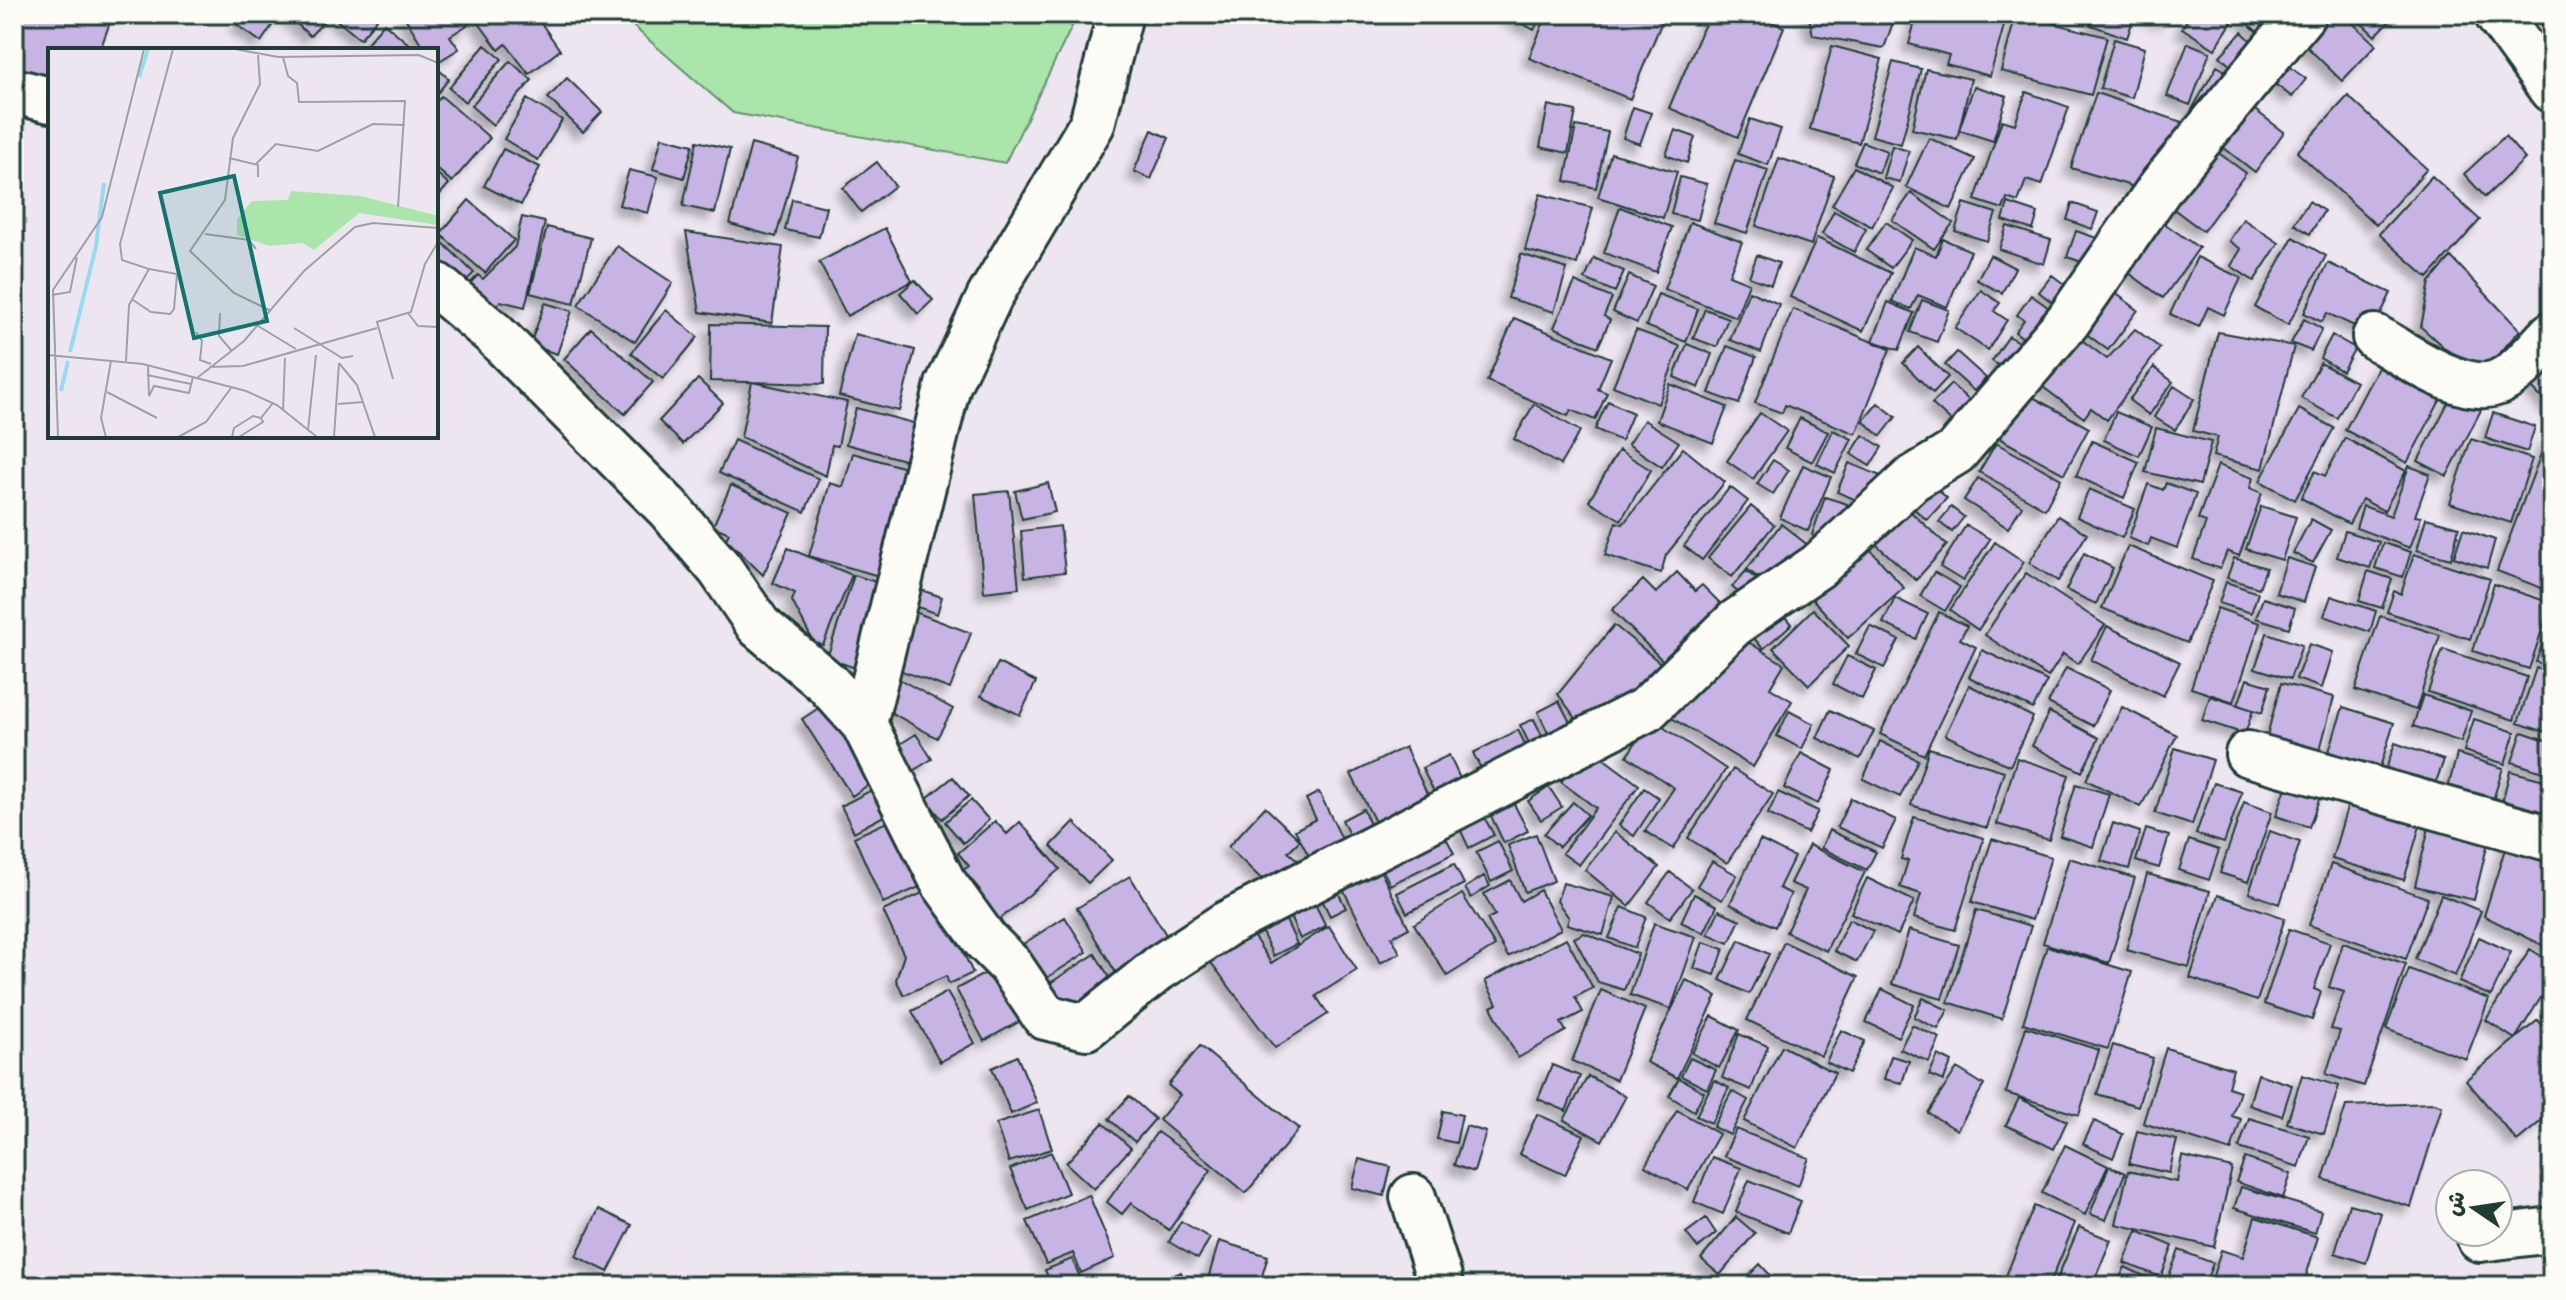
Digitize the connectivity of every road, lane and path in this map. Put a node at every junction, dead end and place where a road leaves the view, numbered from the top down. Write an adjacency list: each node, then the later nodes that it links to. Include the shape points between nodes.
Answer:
1 (1120, 14): 10 (street, via 1092,124 997,283 948,385)
2 (2303, 14): 10 (street, via 2162,185 2068,321 1956,452 1912,479 1818,566 1736,622 1647,709 1226,924 1159,968 1086,1027 1045,1017 1010,965 985,940 943,882)
3 (2497, 14): 4 (street)
4 (2552, 90)
5 (14, 91): 6 (street)
6 (48, 100)
7 (438, 287): 10 (street, via 493,333 669,509 759,626 827,683)
8 (2552, 334): 9 (street, via 2500,382 2478,385 2448,378)
9 (2375, 337)
10 (864, 724)
11 (2248, 754): 12 (street)
12 (2552, 839)
13 (1413, 1197): 16 (street, via 1439,1277)
14 (2552, 1230): 15 (street)
15 (2514, 1235)
16 (1437, 1286)

